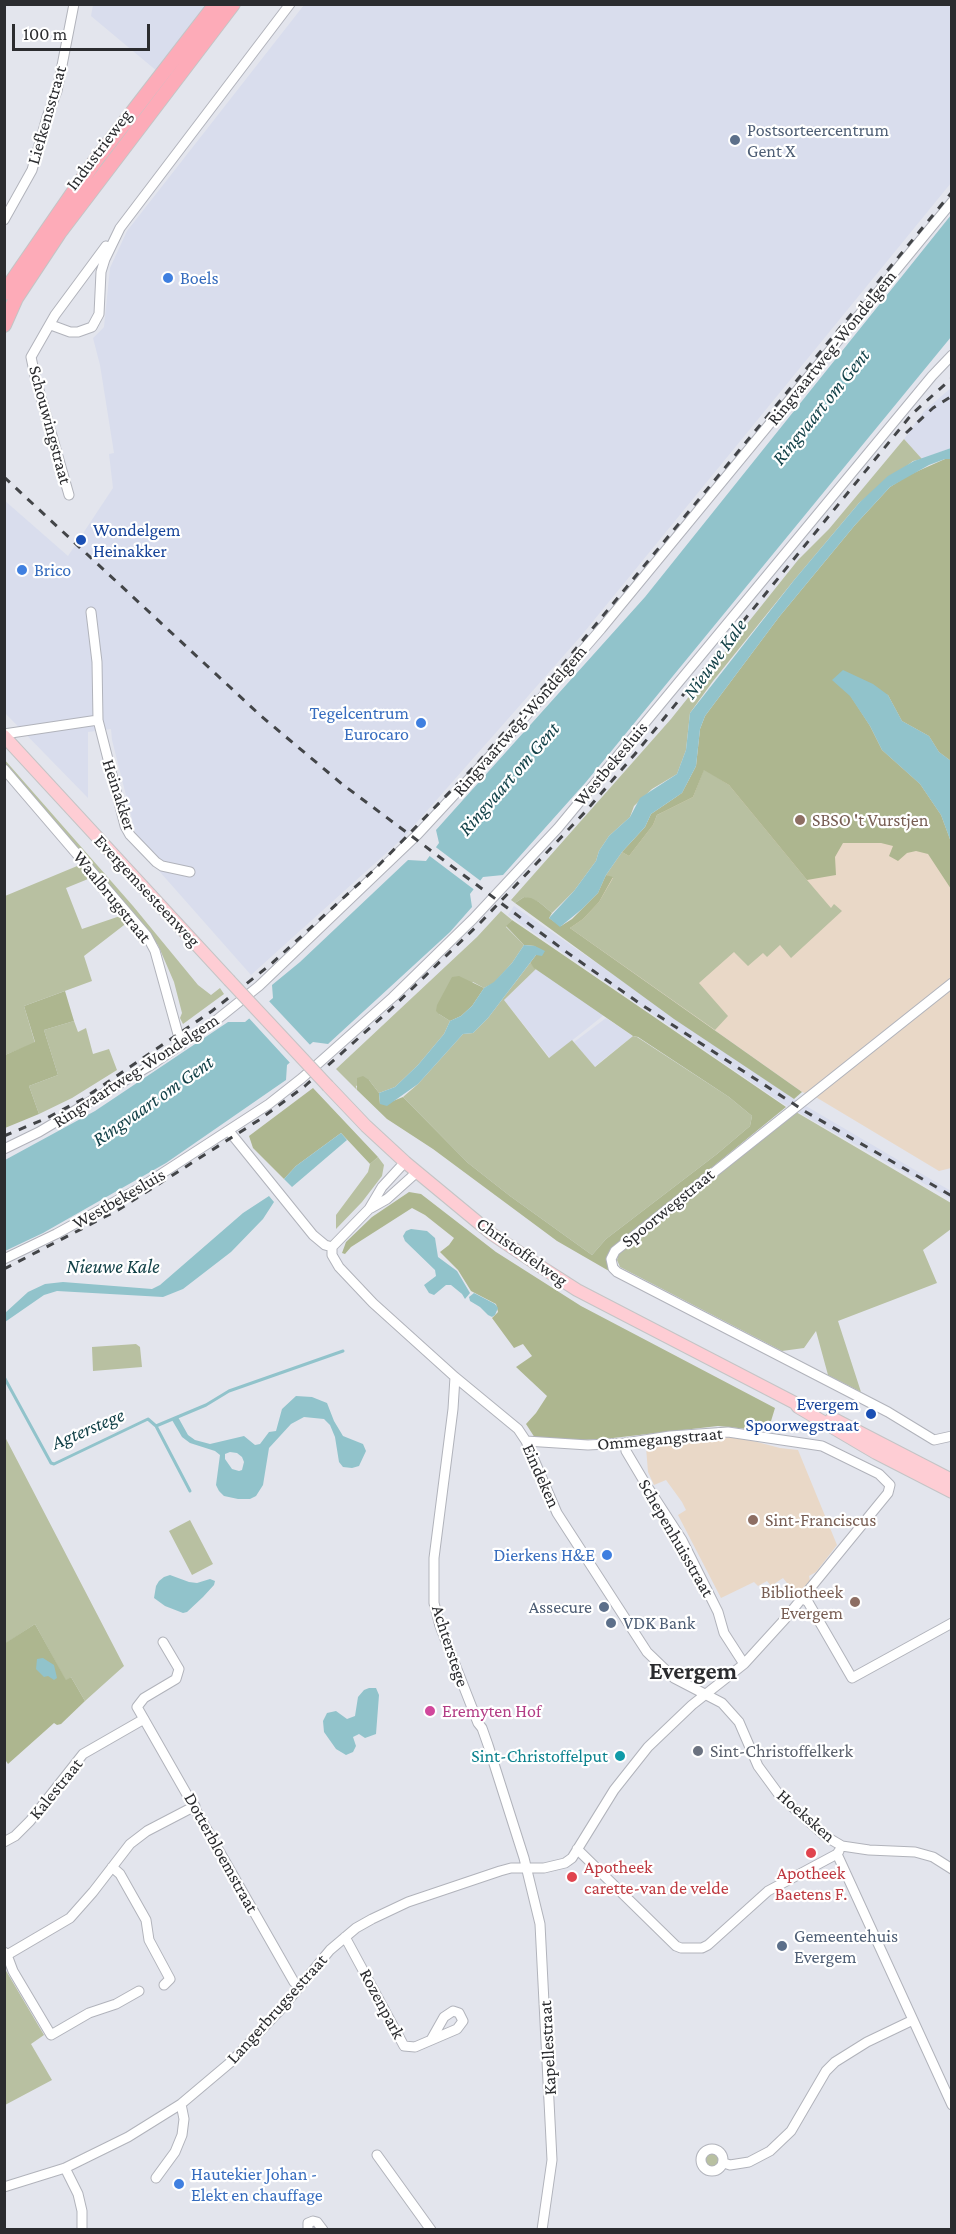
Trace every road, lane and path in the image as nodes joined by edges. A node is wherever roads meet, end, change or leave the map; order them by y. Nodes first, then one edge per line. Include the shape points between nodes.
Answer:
1 (75, 4) edge
2 (216, 4) edge
3 (234, 4) edge
4 (290, 4) edge
5 (951, 202) edge
6 (4, 220) edge
7 (120, 228) junction
8 (4, 293) edge
9 (4, 325) edge
10 (51, 326) junction
11 (951, 355) edge
12 (69, 495) dead end
13 (91, 612) dead end
14 (98, 720) junction
15 (4, 735) edge
16 (4, 769) edge
17 (190, 872) dead end
18 (951, 983) edge
19 (181, 1045) junction
20 (290, 1046) joint
21 (228, 1131) junction
22 (4, 1149) edge
23 (405, 1162) junction
24 (417, 1172) junction
25 (369, 1209) junction
26 (332, 1248) junction
27 (4, 1259) edge
28 (455, 1377) junction
29 (795, 1403) junction
30 (951, 1437) edge
31 (526, 1441) junction
32 (625, 1443) junction
33 (951, 1480) edge
34 (951, 1492) edge
35 (802, 1598) junction
36 (951, 1623) edge
37 (163, 1642) dead end
38 (744, 1664) junction
39 (705, 1695) junction
40 (144, 1719) junction
41 (195, 1806) junction
42 (4, 1842) edge
43 (577, 1849) junction
44 (839, 1850) junction
45 (949, 1863) edge
46 (112, 1867) junction
47 (527, 1868) junction
48 (345, 1936) junction
49 (6, 1953) edge
50 (164, 1985) dead end
51 (299, 1986) junction
52 (139, 1991) dead end
53 (913, 2020) junction
54 (431, 2040) dead end
55 (180, 2104) junction
56 (951, 2105) edge
57 (377, 2155) dead end
58 (724, 2163) dead end
59 (65, 2168) junction
60 (156, 2178) dead end
61 (4, 2187) edge
62 (82, 2229) edge
63 (308, 2229) edge
64 (322, 2229) edge
65 (431, 2229) edge
66 (542, 2229) edge

1 - 6 street, Liefkensstraat via 57,91 32,170
2 - 8 highway, Industrieweg via 95,161
3 - 9 highway, Industrieweg via 59,233 25,283
4 - 7 street
5 - 19 street, Ringvaartweg-Wondelgem via 506,740 357,895 259,986
7 - 10 street
7 - 10 street via 105,259 99,314 92,327 70,332
10 - 12 street, Schouwingstraat via 31,357
11 - 21 street, Westbekesluis via 535,853 393,997 287,1090
13 - 14 street, Heinakker
14 - 15 street
14 - 17 street, Heinakker via 129,835 162,866
15 - 20 main road, Evergemsesteenweg, bridge
16 - 19 street, Waalbrugstraat via 147,936 155,951
18 - 30 street, Spoorwegstraat via 615,1251 611,1259 617,1272 888,1412 934,1440
19 - 22 street, Ringvaartweg-Wondelgem via 39,1132
20 - 23 main road, Christoffelweg, bridge
21 - 26 street via 313,1235
21 - 27 street, Westbekesluis via 138,1190
23 - 24 main road, Christoffelweg
23 - 25 street via 382,1187
24 - 25 street via 387,1199
24 - 29 main road, Christoffelweg via 492,1234 577,1290
25 - 26 street
26 - 28 street, Eindeken via 334,1261 354,1285
28 - 31 street, Eindeken via 518,1429
28 - 47 street, Achterstege via 434,1558 434,1603 489,1746
29 - 33 main road, Christoffelweg
29 - 34 main road, Christoffelweg
31 - 32 street, Ommegangstraat
31 - 39 street, Eindeken via 557,1514 647,1652 674,1678
32 - 35 street, Ommegangstraat via 720,1431 829,1448 879,1474 890,1485 888,1493
32 - 38 street, Schepenhuisstraat via 640,1475 682,1540 724,1633
35 - 36 street via 852,1678
35 - 38 street
37 - 40 street via 179,1669 176,1679 144,1698 137,1707
38 - 39 street
39 - 43 street via 648,1747 614,1790
39 - 44 street, Hoeksken via 722,1703 739,1722 758,1766 780,1796
40 - 41 street, Dotterbloemstraat
40 - 42 street, Kalestraat via 83,1754 30,1821
41 - 46 street via 147,1831 130,1844
41 - 51 street, Dotterbloemstraat
43 - 44 street via 681,1948 708,1945 768,1891
43 - 47 street, Langerbrugsestraat via 565,1863
44 - 45 street, Hoeksken via 915,1852
44 - 53 street
46 - 49 street via 70,1918
46 - 50 street via 146,1920 149,1940 171,1979
47 - 48 street, Langerbrugsestraat via 510,1868 408,1902 372,1918
47 - 66 street, Kapellestraat via 540,1924 551,2116 552,2160
48 - 51 street, Langerbrugsestraat
48 - 54 street, Rozenpark via 404,2046 415,2047
49 - 52 street via 51,2035
51 - 55 street, Langerbrugsestraat via 232,2061
53 - 56 street
53 - 58 street via 835,2062 791,2130 770,2151 749,2162
55 - 59 street, Langerbrugsestraat via 128,2137
55 - 60 street via 184,2119 182,2135
57 - 65 street
59 - 61 street, Langerbrugsestraat
59 - 62 street via 78,2194
63 - 64 street via 308,2223 313,2221

